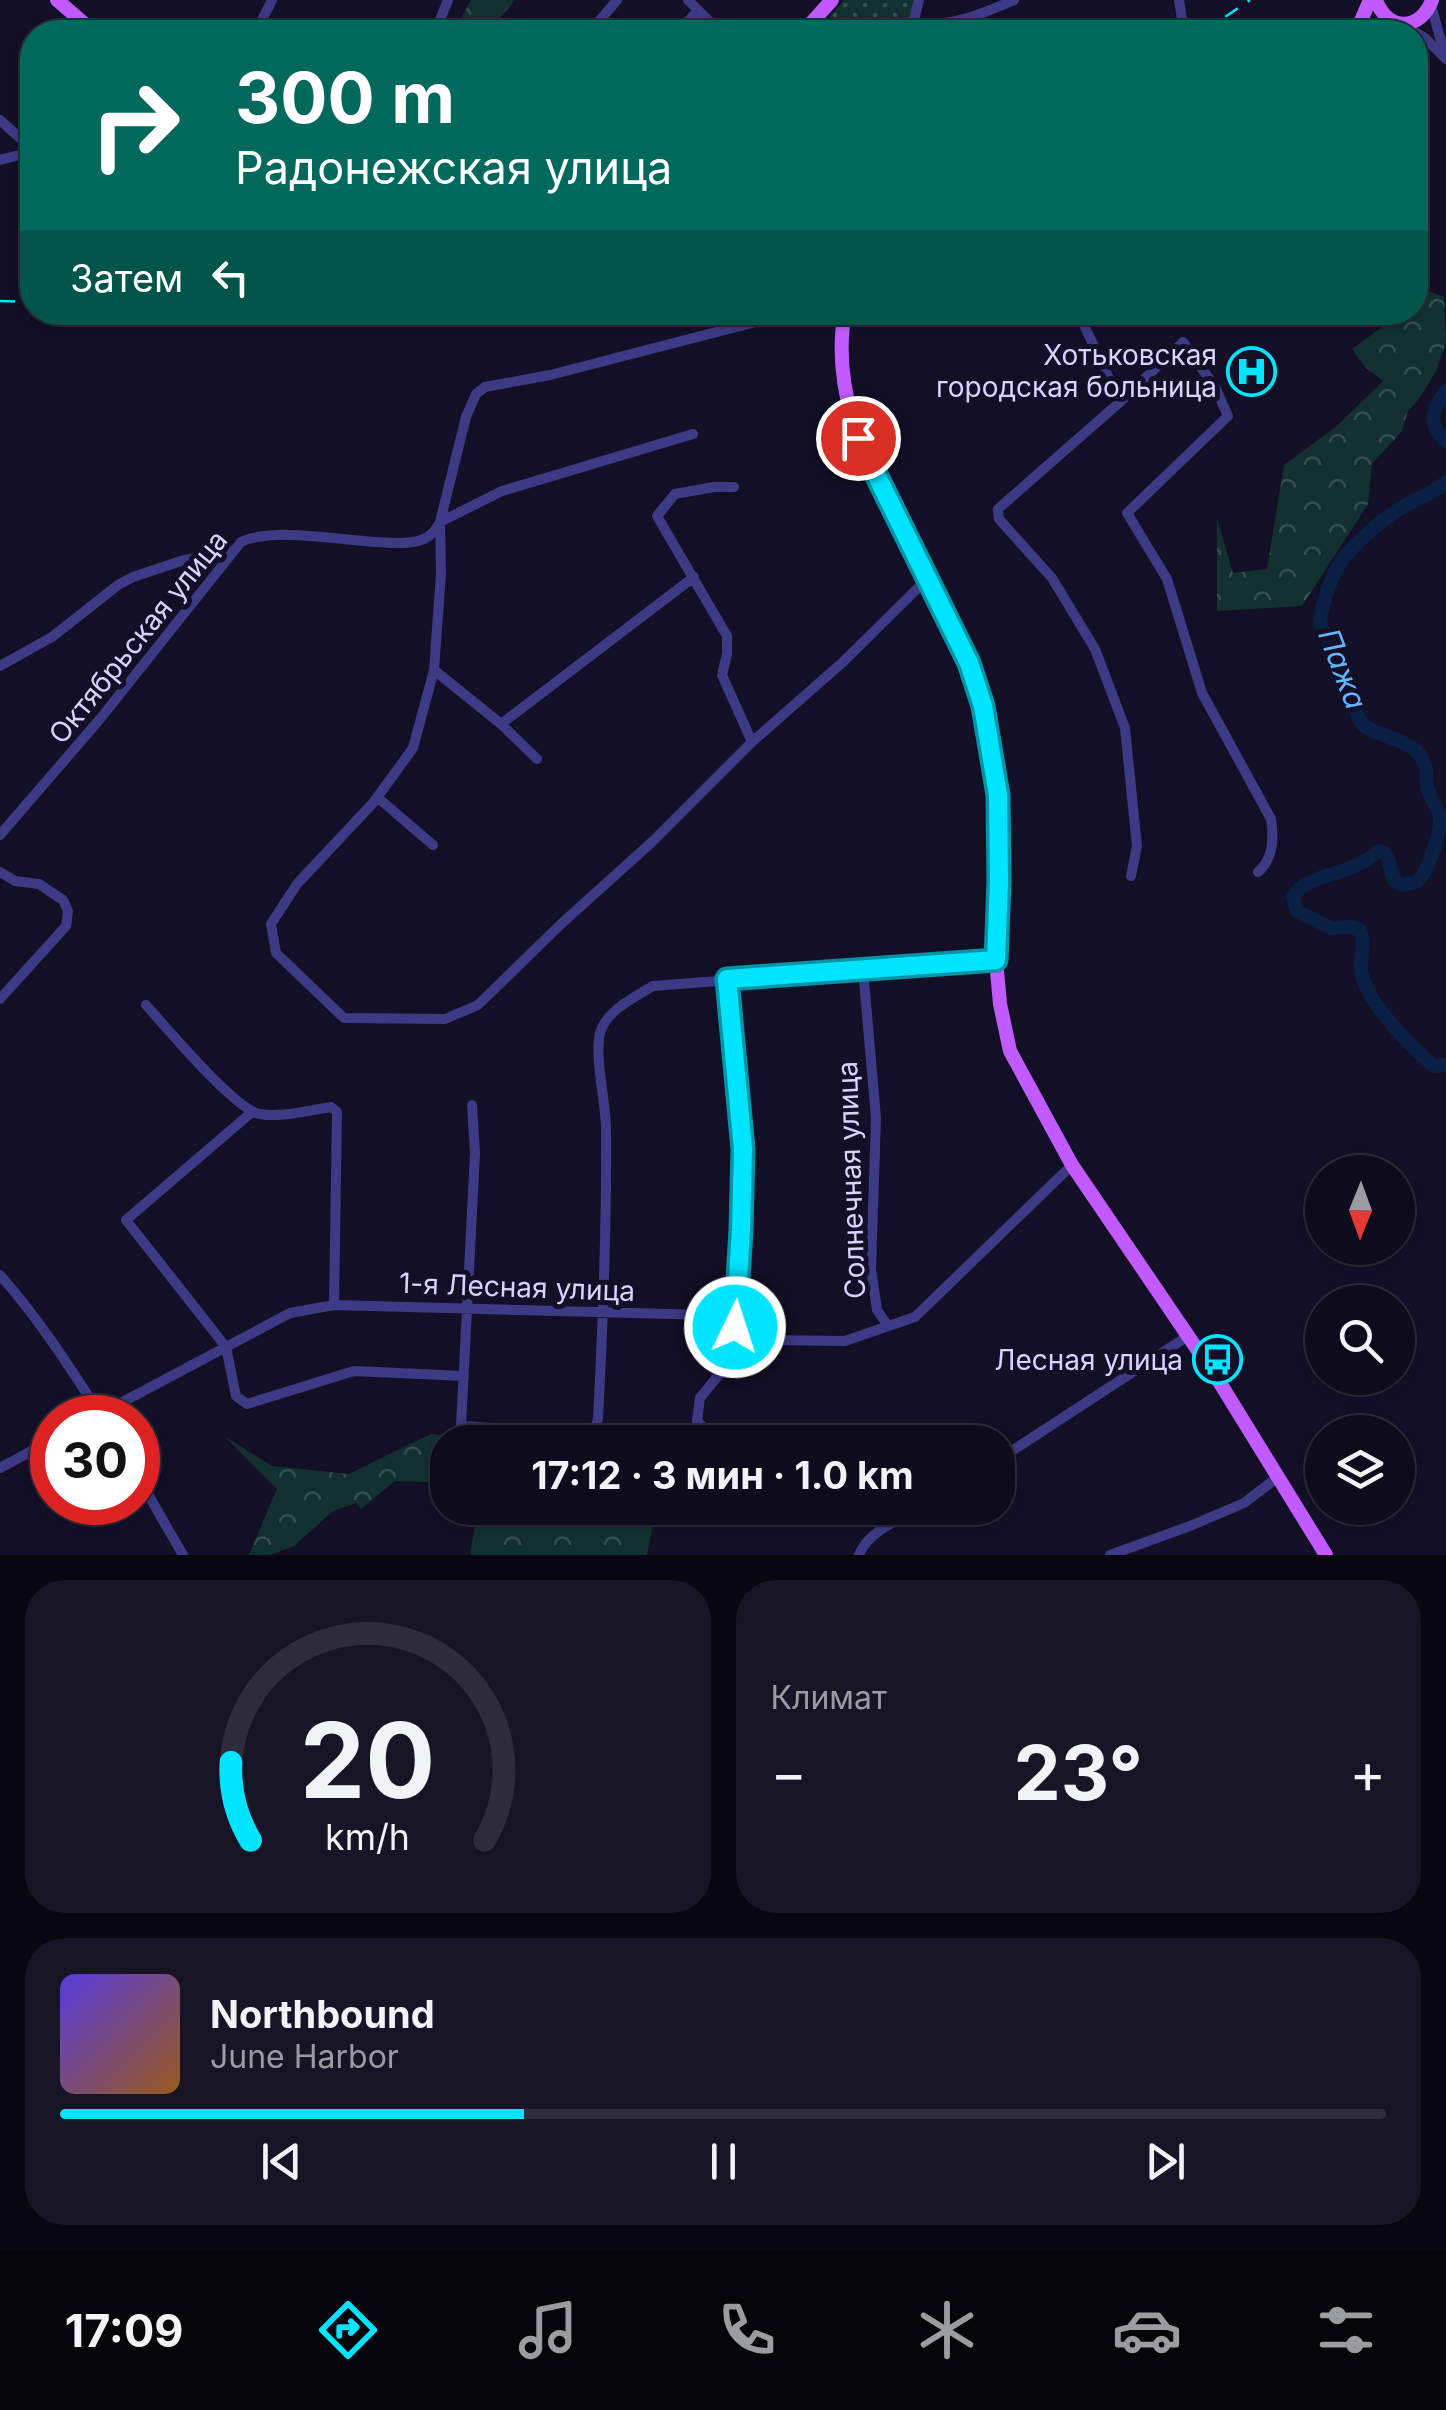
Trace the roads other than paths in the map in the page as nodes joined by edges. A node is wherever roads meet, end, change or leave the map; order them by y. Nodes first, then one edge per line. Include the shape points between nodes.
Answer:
1 (57, 0) edge
2 (617, 0) edge
3 (688, 0) edge
4 (832, 0) edge
5 (1014, 0) edge
6 (1373, 0) edge
7 (1432, 2) edge
8 (698, 10) junction
9 (80, 20) edge
10 (600, 20) edge
11 (689, 20) edge
12 (708, 20) edge
13 (814, 20) edge
14 (954, 20) edge
15 (1392, 20) edge
16 (1446, 51) edge
17 (0, 120) edge
18 (20, 139) edge
19 (744, 325) edge
20 (844, 325) edge
21 (1084, 325) edge
22 (1120, 402) junction
23 (692, 434) dead end
24 (734, 487) dead end
25 (440, 522) junction
26 (234, 550) junction
27 (694, 577) junction
28 (926, 579) junction
29 (0, 666) edge
30 (434, 670) junction
31 (502, 724) junction
32 (752, 742) junction
33 (538, 760) dead end
34 (377, 797) junction
35 (0, 835) edge
36 (433, 845) dead end
37 (0, 872) edge
38 (1258, 872) dead end
39 (1132, 876) dead end
40 (996, 960) junction
41 (863, 969) junction
42 (727, 979) junction
43 (0, 999) edge
44 (146, 1005) dead end
45 (472, 1105) dead end
46 (252, 1112) junction
47 (1072, 1165) junction
48 (0, 1276) edge
49 (334, 1304) junction
50 (468, 1307) junction
51 (603, 1312) junction
52 (888, 1326) junction
53 (735, 1327) junction
54 (751, 1334) junction
55 (1188, 1336) junction
56 (226, 1347) junction
57 (464, 1376) junction
58 (86, 1395) edge
59 (138, 1395) edge
60 (701, 1425) edge
61 (1015, 1449) edge
62 (30, 1452) edge
63 (0, 1468) edge
64 (1278, 1478) junction
65 (160, 1516) edge
66 (890, 1525) edge
67 (183, 1555) edge
68 (859, 1555) edge
69 (1110, 1555) edge
70 (1326, 1555) edge

1 - 9 main road
2 - 10 street
3 - 8 street
4 - 13 main road
5 - 14 street
6 - 15 main road
7 - 16 street
8 - 11 street
8 - 12 street
17 - 18 street
19 - 25 street via 485,386 464,424
20 - 28 main road via 852,421
21 - 22 street
22 - 38 street via 1182,342 1228,416 1126,513 1168,580 1202,693 1271,819 1274,839
22 - 39 street via 998,509 1052,578 1094,649 1125,728 1137,846
23 - 25 street, Октябрьская улица via 502,491
24 - 27 street via 675,494 657,516
25 - 26 street, Октябрьская улица via 417,541 276,534 250,538
25 - 30 street
26 - 29 street via 133,577
26 - 35 street, Октябрьская улица
27 - 31 street
27 - 32 street via 727,636 722,675
28 - 32 street
28 - 40 main road via 983,706 998,795
30 - 31 street
30 - 34 street via 413,748
31 - 33 street
32 - 34 street via 478,1005 445,1019 344,1018 276,953 272,924 280,910
34 - 36 street
37 - 43 street via 39,884 68,911 66,926
40 - 41 street
40 - 47 main road via 1010,1051
41 - 42 street
41 - 52 street, Солнечная улица via 876,1118 871,1268 876,1310
42 - 51 street via 653,986 611,1015 600,1031 606,1123
42 - 53 street via 743,1149
44 - 46 street
45 - 50 street
46 - 49 street via 337,1112
46 - 56 street via 126,1220
47 - 52 street, 1-я Лесная улица via 915,1317
47 - 55 main road
48 - 58 street via 54,1342
49 - 50 street, 1-я Лесная улица
49 - 56 street, 1-я Лесная улица via 290,1313
50 - 51 street, 1-я Лесная улица
50 - 57 street
51 - 53 street, 1-я Лесная улица via 708,1316
51 - 57 street via 592,1435 462,1426
52 - 54 street, 1-я Лесная улица via 845,1341 762,1340
53 - 54 street, 1-я Лесная улица
54 - 60 street via 700,1398
55 - 61 street
55 - 64 main road
56 - 57 street via 236,1396 247,1404 354,1371
56 - 59 street, 1-я Лесная улица
62 - 63 street
64 - 69 street via 1244,1503
64 - 70 main road
65 - 67 street
66 - 68 street

